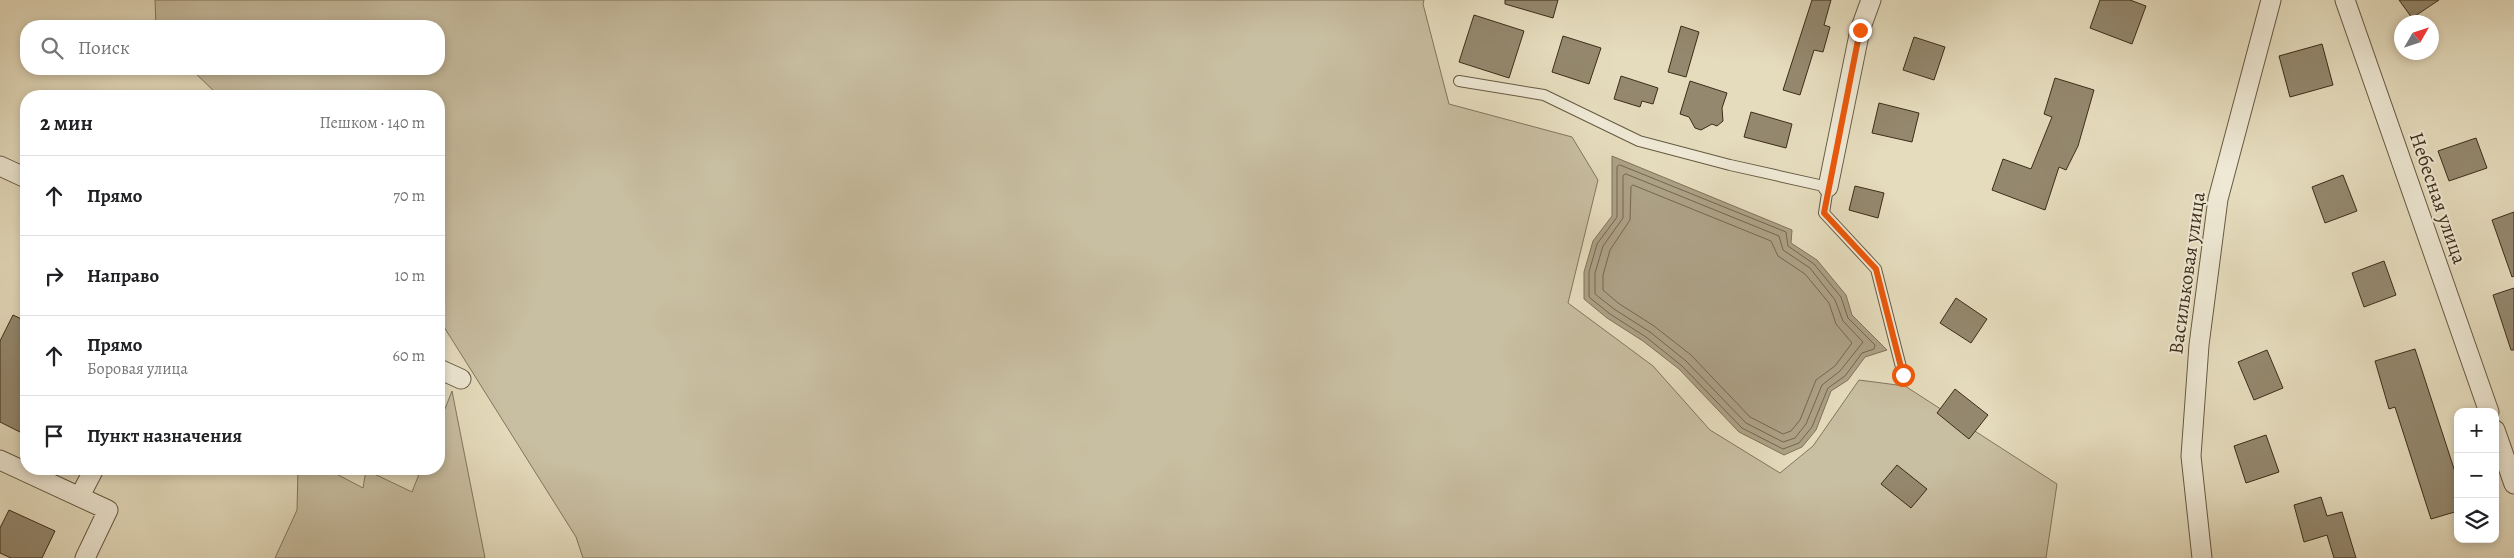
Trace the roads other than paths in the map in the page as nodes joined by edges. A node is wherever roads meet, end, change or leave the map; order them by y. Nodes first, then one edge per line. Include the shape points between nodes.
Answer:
1 (1871, 0) edge
2 (2271, 0) edge
3 (2344, 0) edge
4 (1458, 81) dead end
5 (0, 166) edge
6 (20, 175) edge
7 (1828, 187) junction
8 (445, 372) edge
9 (1903, 375) dead end
10 (461, 379) dead end
11 (2488, 408) edge
12 (2499, 441) edge
13 (0, 460) edge
14 (20, 469) edge
15 (33, 475) edge
16 (91, 475) edge
17 (2514, 484) edge
18 (80, 496) junction
19 (85, 558) edge
20 (2202, 558) edge

1 - 7 street via 1860,30
2 - 20 street, Васильковая улица via 2218,199 2199,345 2191,456
3 - 11 street, Небесная улица
4 - 7 lane via 1544,95 1639,141
5 - 6 street
7 - 9 lane via 1824,213 1876,269
8 - 10 street
12 - 17 street
13 - 14 street
15 - 18 street
16 - 18 street
18 - 19 street via 108,510

